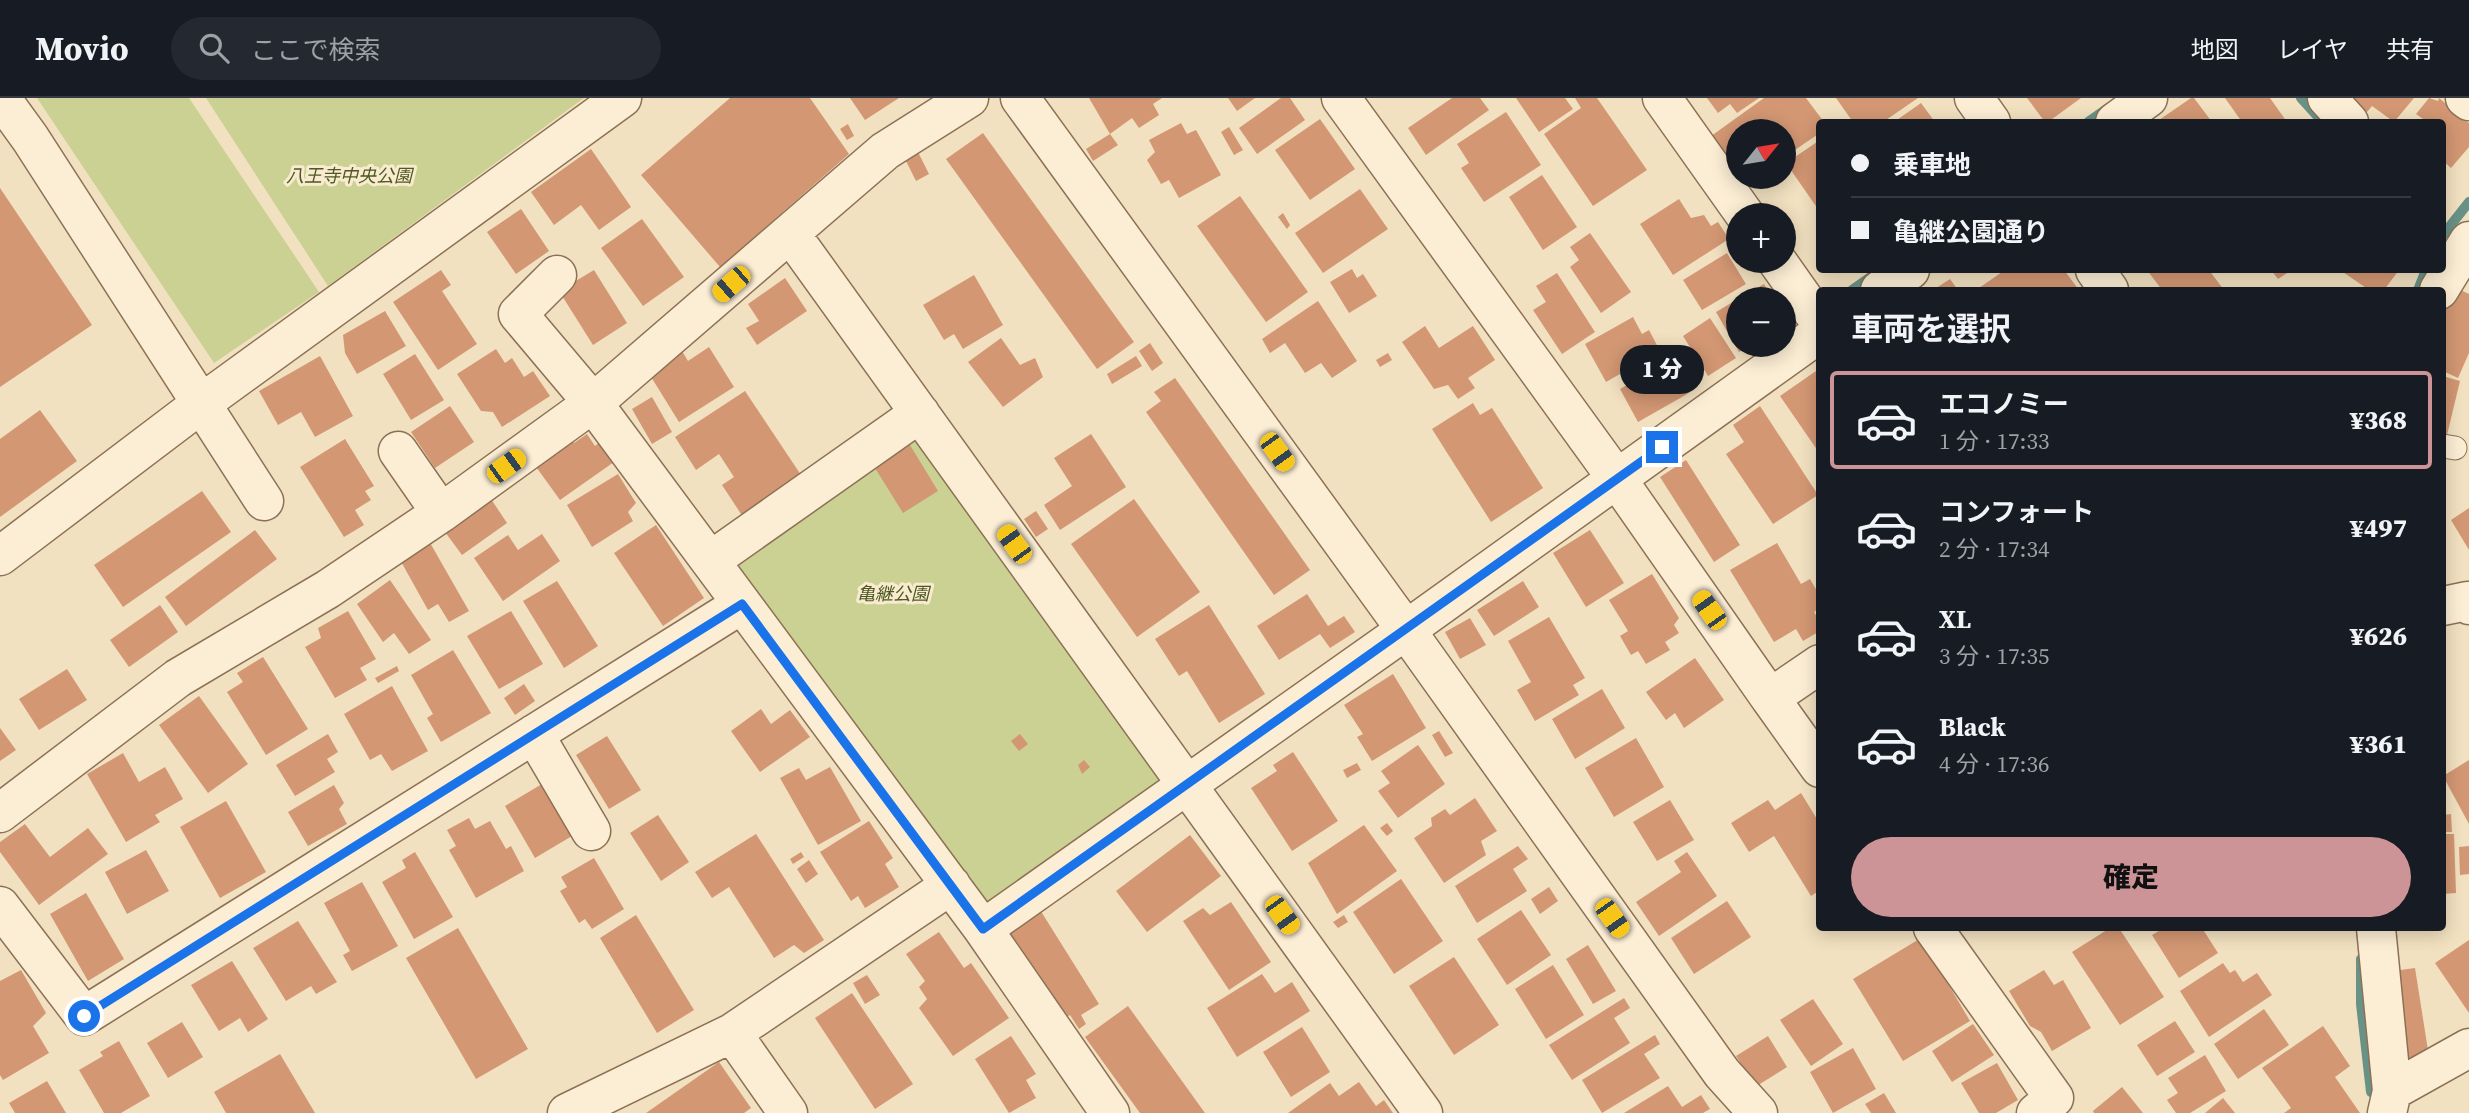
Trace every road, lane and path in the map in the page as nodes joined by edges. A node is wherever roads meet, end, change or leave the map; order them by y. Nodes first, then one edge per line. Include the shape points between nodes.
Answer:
1 (1, 98) edge
2 (622, 98) edge
3 (969, 98) edge
4 (1020, 98) edge
5 (1341, 98) edge
6 (1662, 98) edge
7 (1974, 98) edge
8 (2148, 98) edge
9 (2327, 98) edge
10 (1989, 119) edge
11 (2119, 119) edge
12 (2345, 119) edge
13 (1736, 203) edge
14 (790, 233) junction
15 (2461, 245) edge
16 (1785, 273) edge
17 (1906, 273) edge
18 (557, 275) dead end
19 (1884, 287) edge
20 (2440, 287) edge
21 (1816, 316) edge
22 (1816, 335) edge
23 (202, 403) junction
24 (593, 403) junction
25 (919, 413) junction
26 (398, 451) dead end
27 (1617, 479) junction
28 (264, 501) dead end
29 (441, 513) junction
30 (0, 556) edge
31 (710, 561) junction
32 (742, 604) junction
33 (2446, 605) edge
34 (2469, 605) edge
35 (1406, 630) junction
36 (1816, 667) edge
37 (1770, 698) junction
38 (534, 734) junction
39 (1816, 762) edge
40 (1188, 784) junction
41 (0, 813) edge
42 (591, 831) dead end
43 (950, 885) junction
44 (0, 906) edge
45 (983, 929) junction
46 (1935, 931) edge
47 (2376, 931) edge
48 (732, 1034) junction
49 (2469, 1048) edge
50 (2395, 1106) edge
51 (567, 1113) edge
52 (788, 1113) edge
53 (1110, 1113) edge
54 (1423, 1113) edge
55 (1758, 1113) edge
56 (2036, 1113) edge

1 - 23 street
2 - 23 street
3 - 14 street via 886,151
4 - 35 street
5 - 27 street
6 - 13 street
7 - 10 street
8 - 11 street
9 - 12 street
14 - 24 street
14 - 25 street
15 - 20 street
16 - 21 street
17 - 19 street
18 - 24 street via 518,314
22 - 27 street
23 - 28 street
23 - 30 street
24 - 29 street
24 - 31 street
25 - 31 street
25 - 40 street
26 - 29 street
27 - 35 street
27 - 37 street
29 - 41 street via 328,589 178,678
31 - 32 street
32 - 38 street
32 - 43 street
33 - 34 street via 2467,601
35 - 40 street
35 - 55 street via 1722,1073
36 - 37 street
37 - 39 street
38 - 42 street
38 - 44 street via 84,1016
40 - 45 street
40 - 54 street
43 - 45 street
43 - 48 street
45 - 53 street
46 - 56 street via 2054,1098
47 - 50 street
48 - 51 street
48 - 52 street
49 - 50 street

